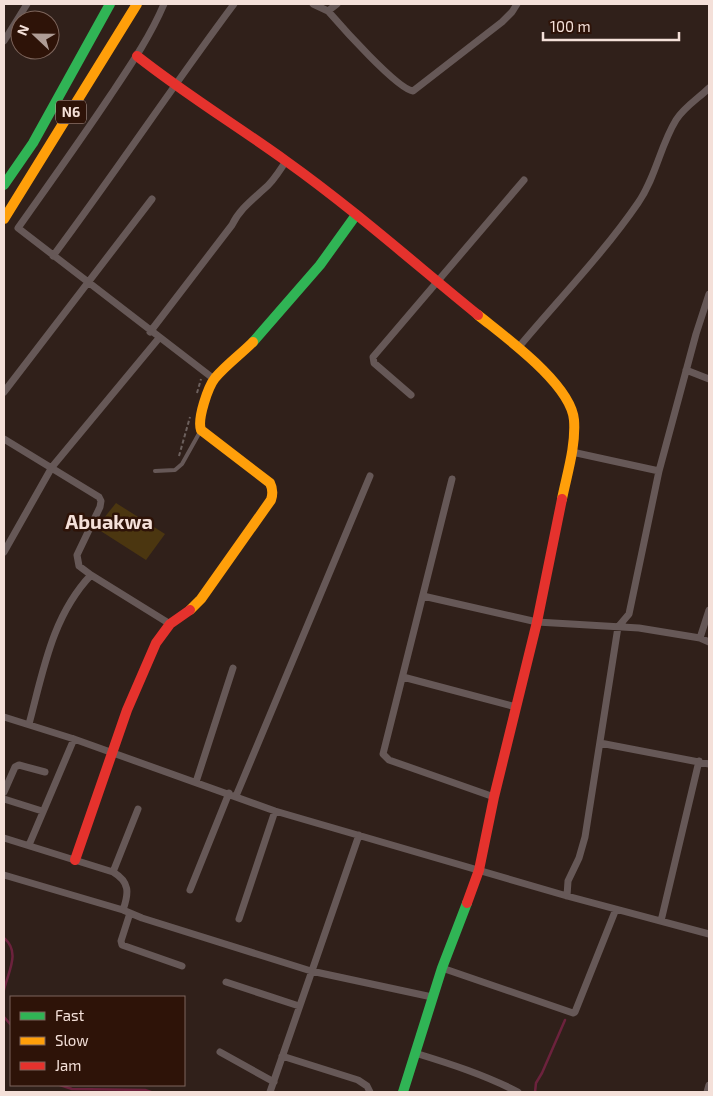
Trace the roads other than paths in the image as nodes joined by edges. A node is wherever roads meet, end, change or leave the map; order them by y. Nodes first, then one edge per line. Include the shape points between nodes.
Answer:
1 (27, 4) edge
2 (110, 4) edge
3 (137, 4) edge
4 (164, 4) edge
5 (234, 4) edge
6 (313, 4) edge
7 (337, 4) edge
8 (517, 4) edge
9 (328, 11) junction
10 (4, 40) edge
11 (136, 56) junction
12 (174, 85) junction
13 (709, 88) edge
14 (286, 161) junction
15 (524, 180) dead end
16 (4, 185) edge
17 (152, 199) dead end
18 (356, 214) junction
19 (4, 219) edge
20 (53, 256) junction
21 (88, 282) junction
22 (437, 282) junction
23 (709, 294) edge
24 (150, 332) junction
25 (159, 338) junction
26 (518, 348) junction
27 (686, 370) junction
28 (709, 379) edge
29 (214, 380) junction
30 (4, 392) edge
31 (411, 395) dead end
32 (201, 430) junction
33 (4, 439) edge
34 (572, 452) junction
35 (52, 468) junction
36 (155, 471) dead end
37 (659, 471) junction
38 (370, 476) dead end
39 (452, 479) dead end
40 (4, 552) edge
41 (91, 576) junction
42 (423, 596) junction
43 (709, 610) edge
44 (537, 622) junction
45 (170, 624) junction
46 (618, 627) junction
47 (700, 638) junction
48 (709, 642) edge
49 (233, 668) dead end
50 (403, 677) junction
51 (516, 707) junction
52 (4, 717) edge
53 (29, 724) junction
54 (74, 739) junction
55 (600, 743) junction
56 (112, 753) junction
57 (699, 761) junction
58 (709, 764) edge
59 (45, 772) dead end
60 (196, 782) junction
61 (4, 792) edge
62 (233, 795) junction
63 (494, 797) junction
64 (4, 799) edge
65 (138, 810) dead end
66 (42, 811) junction
67 (275, 811) junction
68 (359, 835) junction
69 (4, 838) edge
70 (29, 845) junction
71 (75, 860) junction
72 (479, 870) junction
73 (113, 872) junction
74 (4, 875) edge
75 (190, 890) dead end
76 (567, 896) junction
77 (616, 909) junction
78 (127, 911) junction
79 (239, 919) dead end
80 (661, 921) junction
81 (709, 934) edge
82 (182, 966) dead end
83 (442, 968) junction
84 (311, 972) junction
85 (226, 982) dead end
86 (432, 997) junction
87 (300, 1006) junction
88 (220, 1052) dead end
89 (415, 1053) junction
90 (282, 1056) junction
91 (274, 1082) junction
92 (709, 1085) edge
93 (270, 1092) edge
94 (370, 1092) edge
95 (403, 1092) edge
96 (518, 1092) edge
97 (707, 1092) edge

1 - 10 street
2 - 16 street, N6 via 33,143
3 - 19 street, N6
4 - 11 street
5 - 12 street
6 - 9 street
7 - 9 street
8 - 9 street via 502,22 413,91 376,62
11 - 12 street
11 - 20 street via 18,228
12 - 14 street
12 - 20 street
13 - 26 street via 676,119 654,175 620,228
14 - 18 street
14 - 24 street via 238,214
15 - 22 street
17 - 21 street
18 - 22 street
18 - 29 street via 320,265 285,306
20 - 21 street
21 - 24 street
21 - 30 street
22 - 26 street
22 - 31 street via 373,357 374,363
23 - 27 street
24 - 25 street
25 - 29 street
25 - 35 street
26 - 34 street via 566,396 574,420
27 - 28 street
27 - 37 street
29 - 32 street via 203,406
32 - 36 lane via 182,464 175,470
32 - 45 street via 274,488 271,500 201,599
33 - 35 street
34 - 37 street
34 - 44 street
35 - 40 street
35 - 41 street via 101,501 77,555 79,566
37 - 46 street via 629,614
38 - 62 street
39 - 42 street
41 - 45 street
41 - 53 street via 63,614 50,646
42 - 44 street
42 - 50 street
43 - 47 street
44 - 46 street
44 - 51 street
45 - 56 street via 156,643
46 - 47 street
46 - 55 street
47 - 48 street
49 - 60 street
50 - 51 street
50 - 63 street via 384,749 385,757
51 - 63 street
52 - 53 street
53 - 54 street
54 - 56 street
54 - 66 street
55 - 57 street
55 - 76 street via 585,837 568,881
56 - 60 street
56 - 71 street
57 - 58 street
57 - 80 street
59 - 61 street via 19,765 15,767
60 - 62 street
62 - 67 street
62 - 75 street
63 - 72 street
64 - 66 street
65 - 73 street
66 - 70 street
67 - 68 street
67 - 79 street
68 - 72 street
68 - 84 street
69 - 70 street
70 - 71 street
71 - 73 street
72 - 76 street
72 - 83 street
73 - 78 street via 125,880
74 - 78 street
76 - 77 street
77 - 80 street
77 - 83 street via 573,1014
78 - 82 street via 122,945
78 - 84 street
80 - 81 street
83 - 86 street
84 - 86 street
84 - 87 street
85 - 87 street
86 - 89 street
87 - 90 street
88 - 91 street
89 - 95 street
89 - 96 street
90 - 91 street
90 - 94 street via 358,1080 368,1086
91 - 93 street
92 - 97 street

